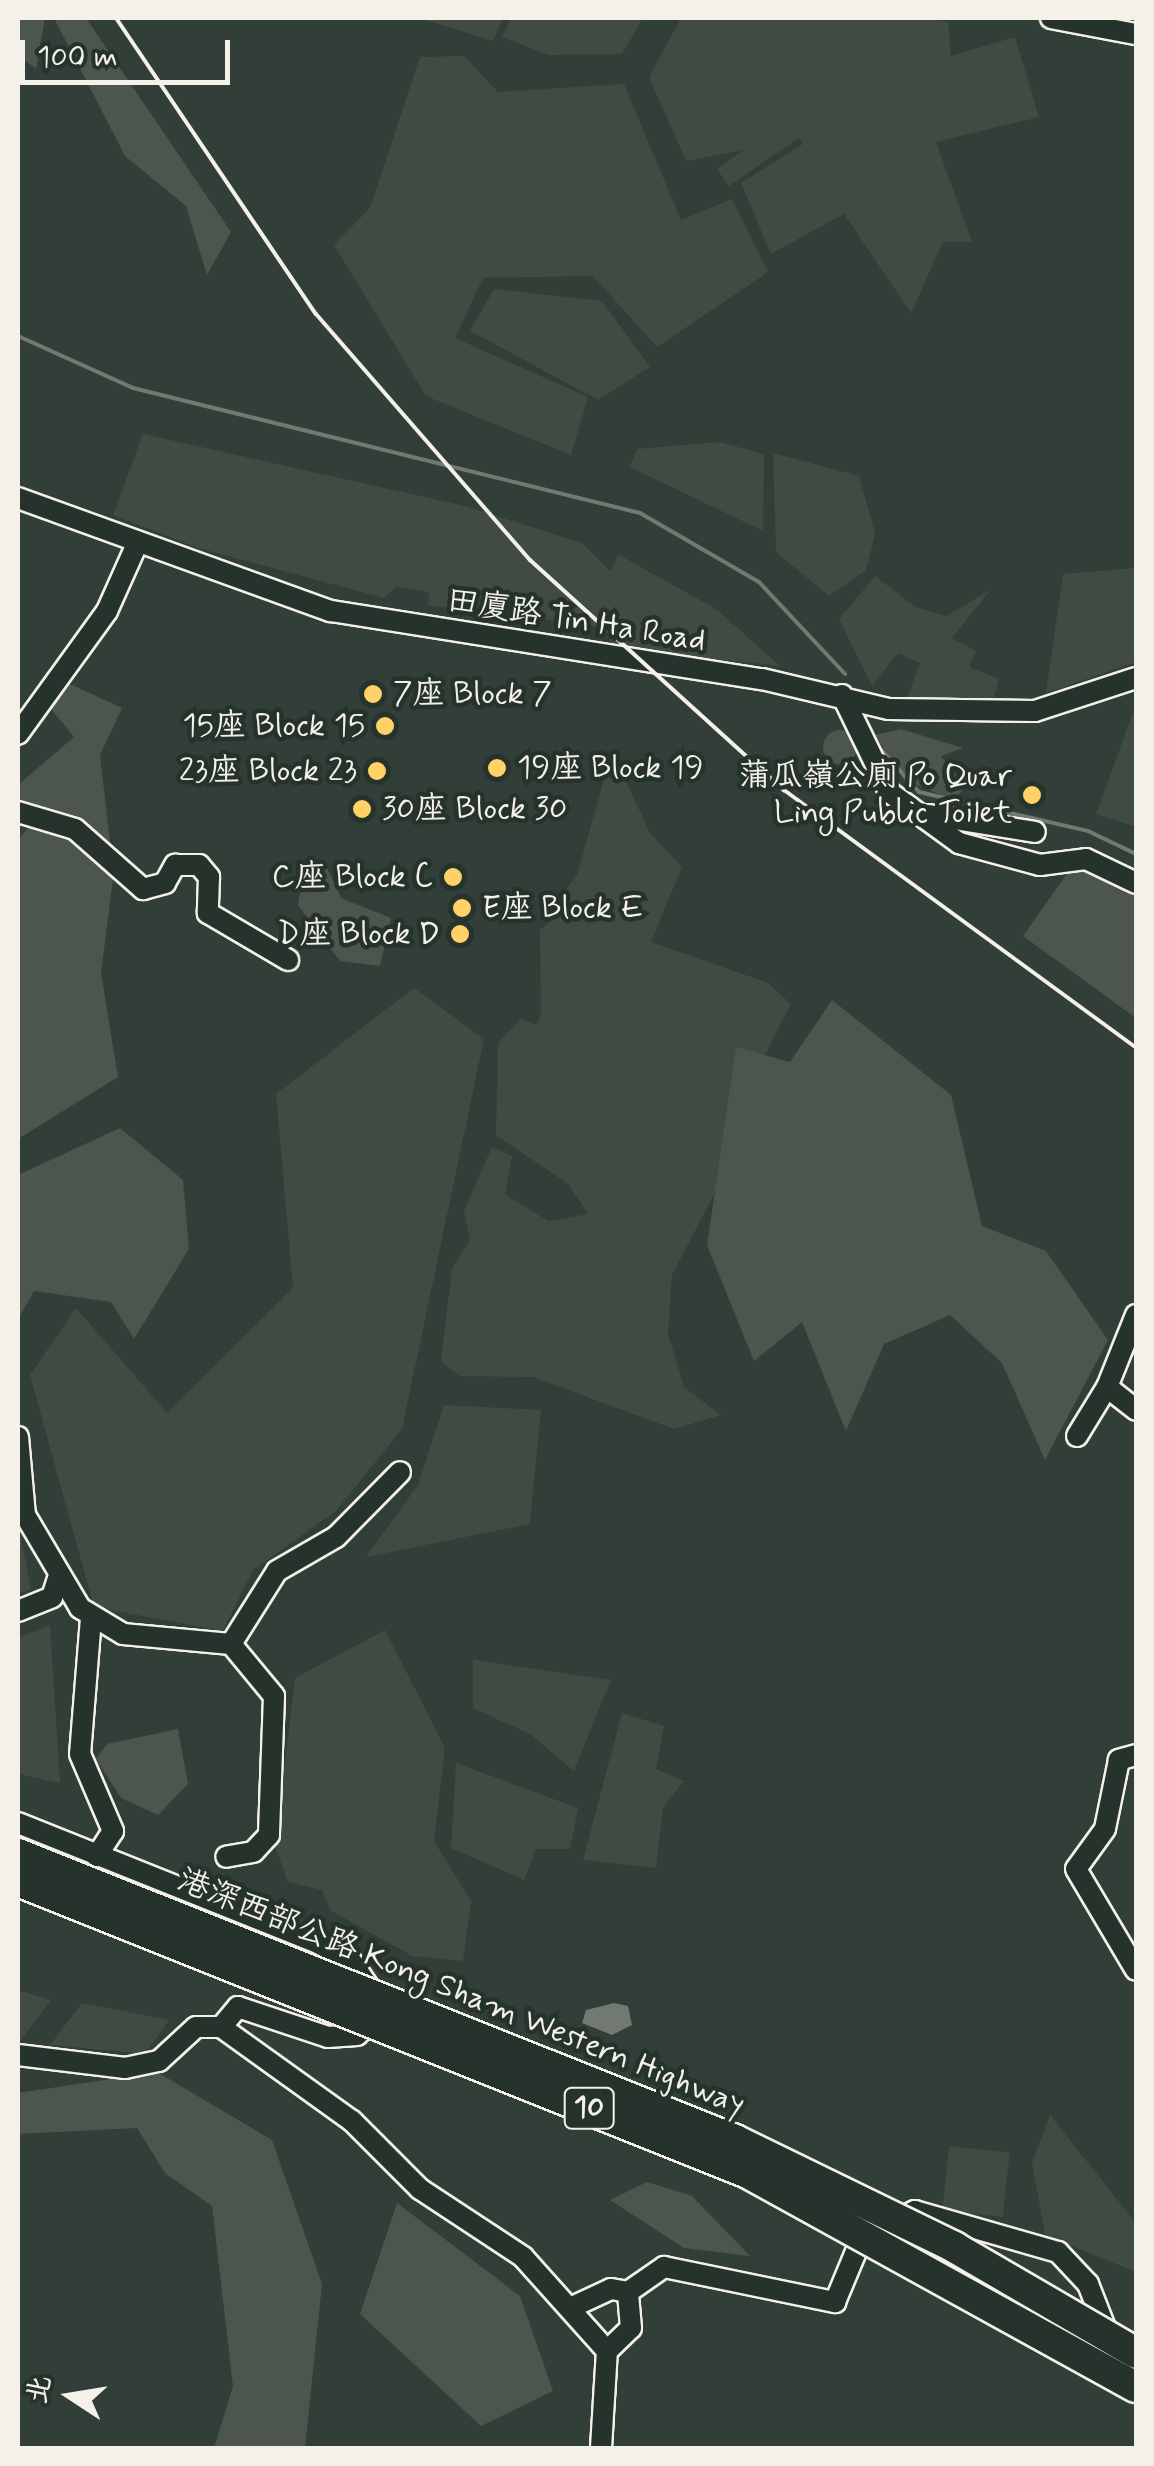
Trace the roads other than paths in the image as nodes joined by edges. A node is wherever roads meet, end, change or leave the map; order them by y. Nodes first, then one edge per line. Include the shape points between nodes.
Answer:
1 (1051, 18) edge
2 (1136, 35) edge
3 (18, 498) edge
4 (137, 544) junction
5 (1136, 678) edge
6 (849, 697) junction
7 (18, 734) edge
8 (18, 812) edge
9 (929, 816) junction
10 (1035, 832) dead end
11 (1136, 883) edge
12 (288, 960) dead end
13 (1136, 1314) edge
14 (1106, 1387) junction
15 (1136, 1410) edge
16 (1077, 1436) dead end
17 (18, 1437) edge
18 (400, 1472) dead end
19 (59, 1575) junction
20 (18, 1611) edge
21 (91, 1618) junction
22 (232, 1644) junction
23 (1136, 1755) edge
24 (18, 1823) edge
25 (18, 1854) edge
26 (97, 1856) junction
27 (226, 1857) dead end
28 (18, 1880) edge
29 (1136, 1970) edge
30 (220, 2027) junction
31 (18, 2055) edge
32 (628, 2292) junction
33 (570, 2308) junction
34 (607, 2352) junction
35 (1136, 2355) edge
36 (1136, 2387) edge
37 (601, 2448) edge

1 - 2 street
3 - 4 street, 田廈路 Tin Ha Road
4 - 6 street, 田廈路 Tin Ha Road via 331,611
4 - 7 street via 107,611
5 - 6 street, 田廈路 Tin Ha Road via 1036,712 889,708
6 - 9 street via 876,775
8 - 12 street via 75,829 142,889 164,883 174,865 199,865 209,877 208,913
9 - 10 street
9 - 11 street via 970,848 1040,865 1086,859
13 - 14 street
14 - 15 street
14 - 16 street
17 - 19 street via 24,1514
18 - 22 street via 336,1537 277,1571
19 - 20 street via 52,1597
19 - 21 street
21 - 22 street via 123,1634
21 - 26 street via 80,1754 112,1831
22 - 27 street via 274,1696 277,1717 269,1835 253,1852
23 - 29 street via 1120,1760 1105,1829 1076,1869 1080,1889
24 - 26 street
25 - 35 highway, 港深西部公路 Kong Sham Western Highway / 10, bridge via 735,2140 954,2246
26 - 30 street via 318,1943 352,1962 373,1994 370,2022 357,2035 328,2037 238,2007
28 - 36 highway, 港深西部公路 Kong Sham Western Highway / 10, bridge via 748,2173
30 - 31 street via 196,2027 158,2061 125,2068
30 - 33 street via 352,2121 420,2189 522,2257
32 - 33 street via 611,2289
32 - 34 street via 631,2328
32 - 35 street via 664,2267 835,2302 862,2237 916,2212 1058,2252 1088,2284 1120,2354
33 - 34 street
34 - 37 street

